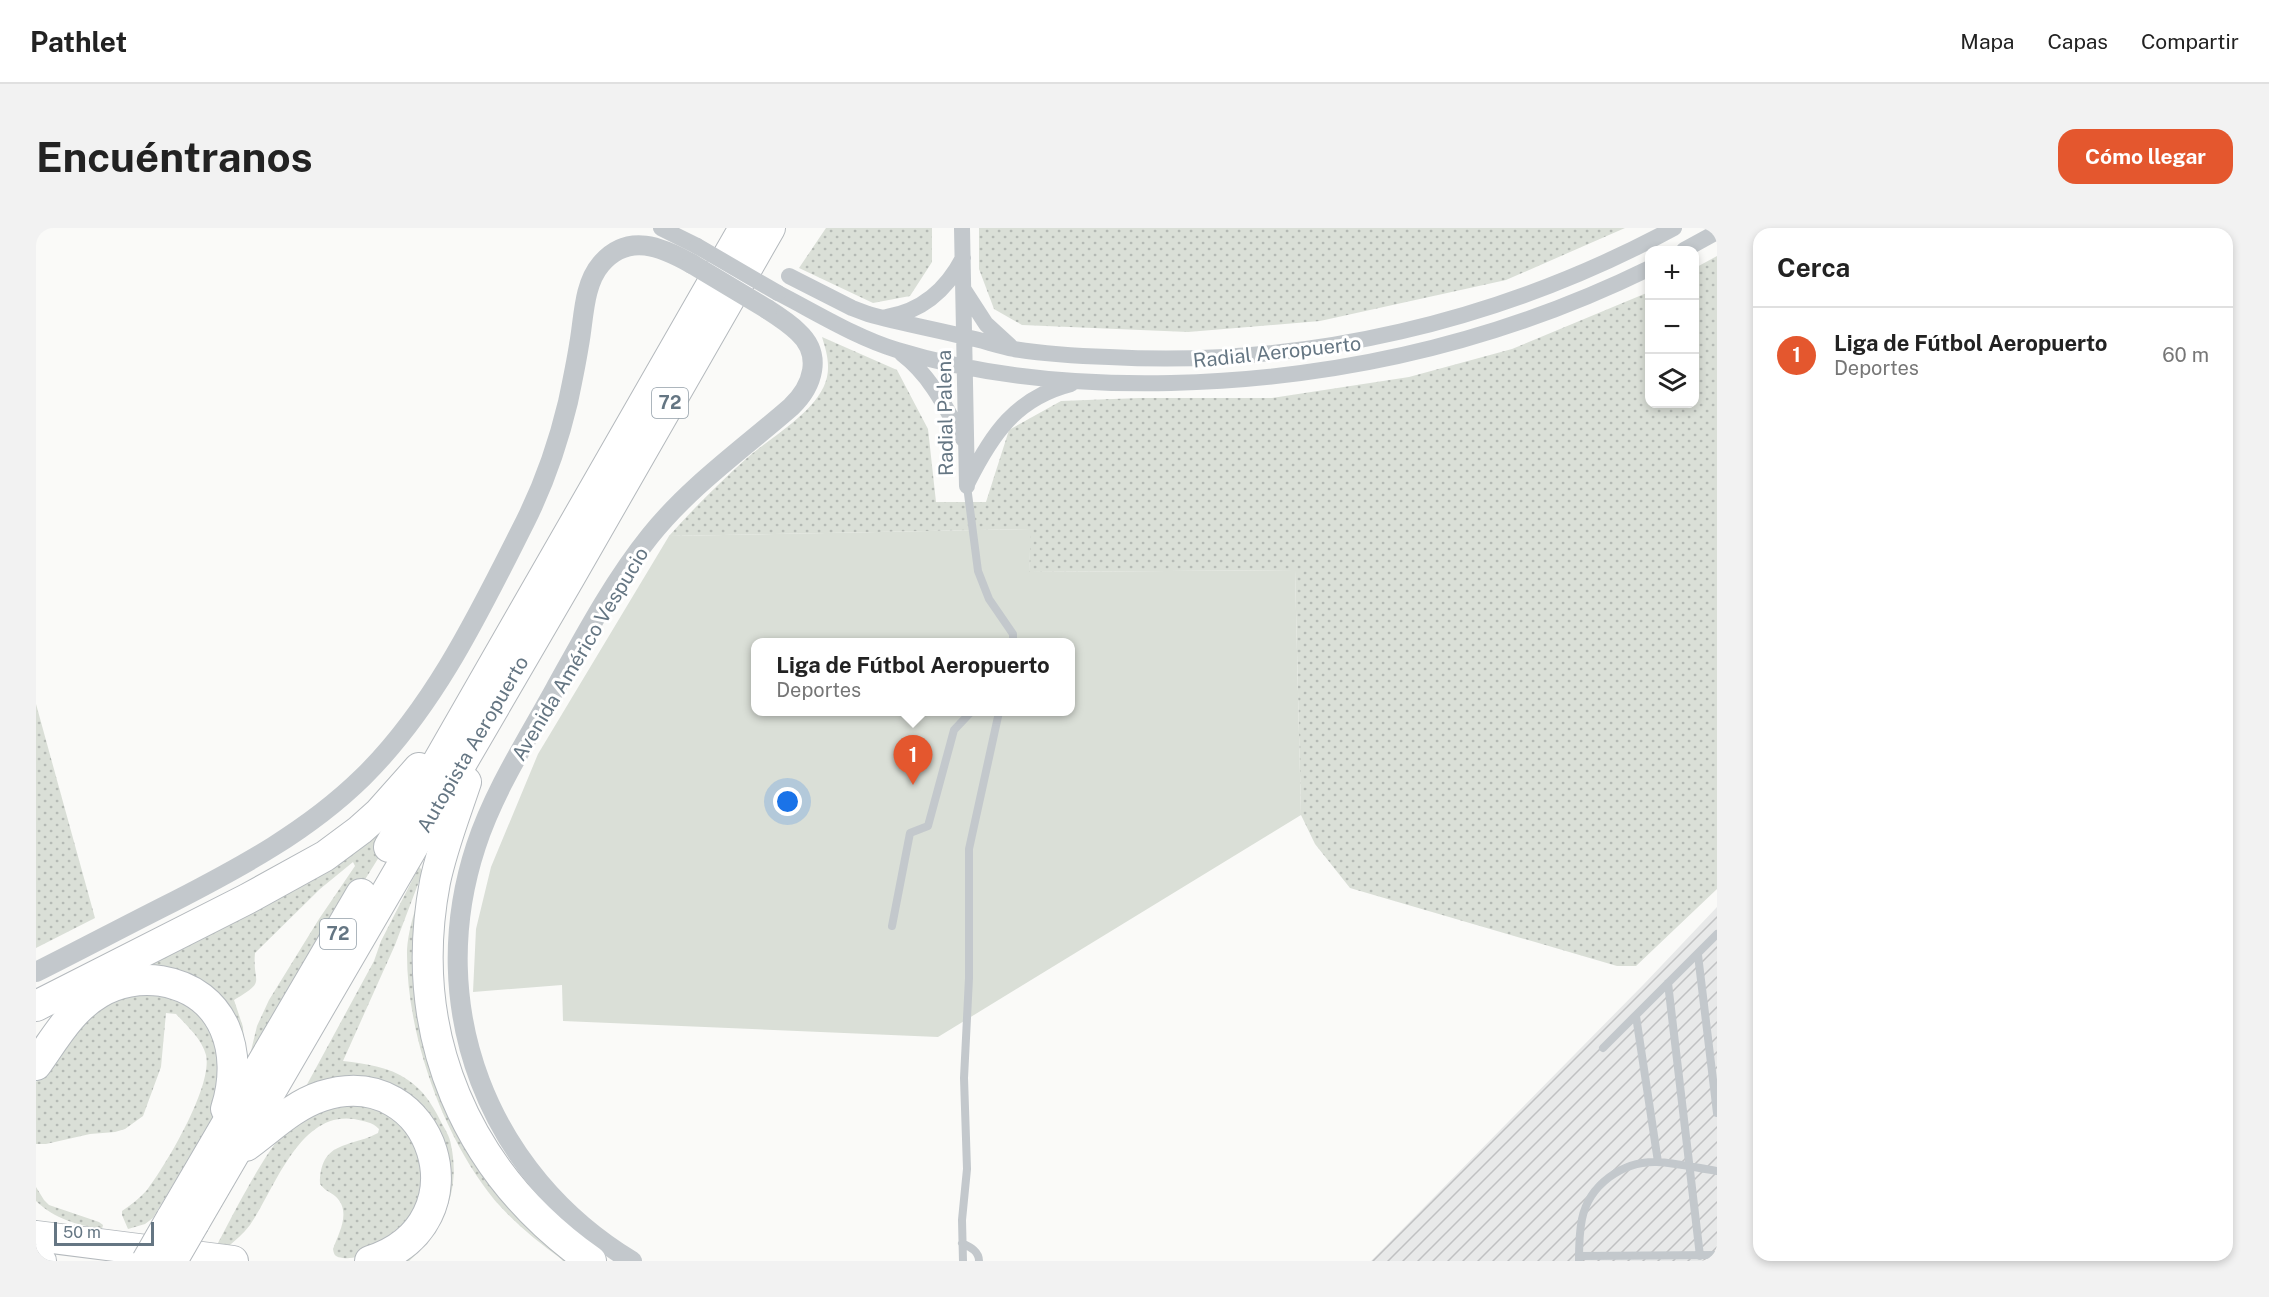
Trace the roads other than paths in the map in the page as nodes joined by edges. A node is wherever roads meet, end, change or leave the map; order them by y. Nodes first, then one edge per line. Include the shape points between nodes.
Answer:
1 (744, 228) edge
2 (770, 228) edge
3 (962, 228) edge
4 (1674, 228) edge
5 (667, 230) edge
6 (1717, 232) edge
7 (1691, 246) edge
8 (694, 255) junction
9 (963, 258) junction
10 (1645, 270) edge
11 (789, 276) dead end
12 (963, 290) junction
13 (773, 301) junction
14 (884, 318) junction
15 (964, 336) junction
16 (1013, 349) junction
17 (896, 350) junction
18 (964, 368) junction
19 (1078, 382) junction
20 (965, 443) junction
21 (967, 486) junction
22 (1012, 638) edge
23 (967, 716) edge
24 (998, 716) edge
25 (475, 719) junction
26 (892, 926) dead end
27 (1717, 934) edge
28 (1698, 955) junction
29 (36, 972) edge
30 (1668, 983) junction
31 (36, 1006) edge
32 (1636, 1016) junction
33 (1604, 1048) dead end
34 (36, 1065) edge
35 (1717, 1113) edge
36 (220, 1156) junction
37 (1658, 1162) junction
38 (1691, 1167) junction
39 (1717, 1171) edge
40 (36, 1215) edge
41 (182, 1221) junction
42 (36, 1236) edge
43 (962, 1243) junction
44 (107, 1245) junction
45 (1700, 1256) junction
46 (1717, 1256) edge
47 (1579, 1259) edge
48 (36, 1260) edge
49 (41, 1261) edge
50 (147, 1261) edge
51 (172, 1261) edge
52 (233, 1261) edge
53 (370, 1261) edge
54 (591, 1261) edge
55 (632, 1261) edge
56 (963, 1261) edge
57 (979, 1261) edge

1 - 25 highway, Autopista Aeropuerto / 72
2 - 25 highway, Autopista Aeropuerto / 72
3 - 9 street, Radial Palena
4 - 16 street, Radial Aeropuerto via 1532,292 1452,318 1366,339 1276,352 1188,358 1100,357
5 - 8 street
6 - 7 street
8 - 13 street, Avenida Américo Vespucio, bridge
8 - 29 street, Avenida Américo Vespucio via 640,245 616,251 597,269 588,293 567,405 534,504 431,693 402,734 365,775 319,816 270,849
9 - 12 street, Radial Palena
9 - 14 street via 932,298
10 - 19 street, Radial Aeropuerto via 1521,323 1392,359 1239,380
11 - 14 street, Radial Aeropuerto via 852,308
12 - 15 street, Radial Palena
12 - 16 street via 986,324
13 - 17 street, Radial Aeropuerto
13 - 55 street, Avenida Américo Vespucio via 808,344 813,372 806,390 677,506 624,573 494,800 472,857 460,917 457,957 461,1010 471,1056 493,1112 520,1158 553,1199 592,1234
14 - 15 street, Radial Aeropuerto
15 - 16 street, Radial Aeropuerto
15 - 18 street, Radial Palena
17 - 18 street, Radial Aeropuerto
17 - 20 street, Radial Aeropuerto via 926,376
18 - 19 street, Radial Aeropuerto
18 - 20 street, Radial Palena
19 - 21 street, Radial Palena via 1045,393 1008,420 988,444
20 - 21 street, Radial Palena
21 - 22 lane via 978,571 989,599 1007,623
23 - 26 lane via 954,730 928,826 910,833
24 - 43 lane via 969,849 964,1078 967,1168
25 - 31 highway via 379,813 325,856
25 - 36 highway, Autopista Aeropuerto / 72
25 - 54 highway via 435,882 428,983 438,1048 453,1092 486,1155 533,1213
27 - 28 lane
28 - 30 lane
28 - 35 lane
30 - 32 lane
30 - 38 lane
32 - 33 lane
32 - 37 lane
34 - 36 highway via 77,1009 110,987 132,981 156,981 191,992 209,1005 221,1021 233,1060
36 - 41 highway, Autopista Aeropuerto / 72
36 - 53 highway via 309,1101 330,1094 372,1094 407,1112 423,1130 433,1152 433,1198 426,1219 414,1236 398,1249
37 - 38 lane
37 - 47 lane via 1625,1168 1599,1187 1582,1216
38 - 39 lane
38 - 45 lane
40 - 44 highway via 54,1226
41 - 50 highway, Autopista Aeropuerto / 72, bridge
41 - 51 highway, Autopista Aeropuerto / 72, bridge
42 - 44 highway
43 - 56 lane
43 - 57 lane via 974,1249
44 - 52 highway
45 - 46 lane
45 - 47 lane
48 - 49 highway

